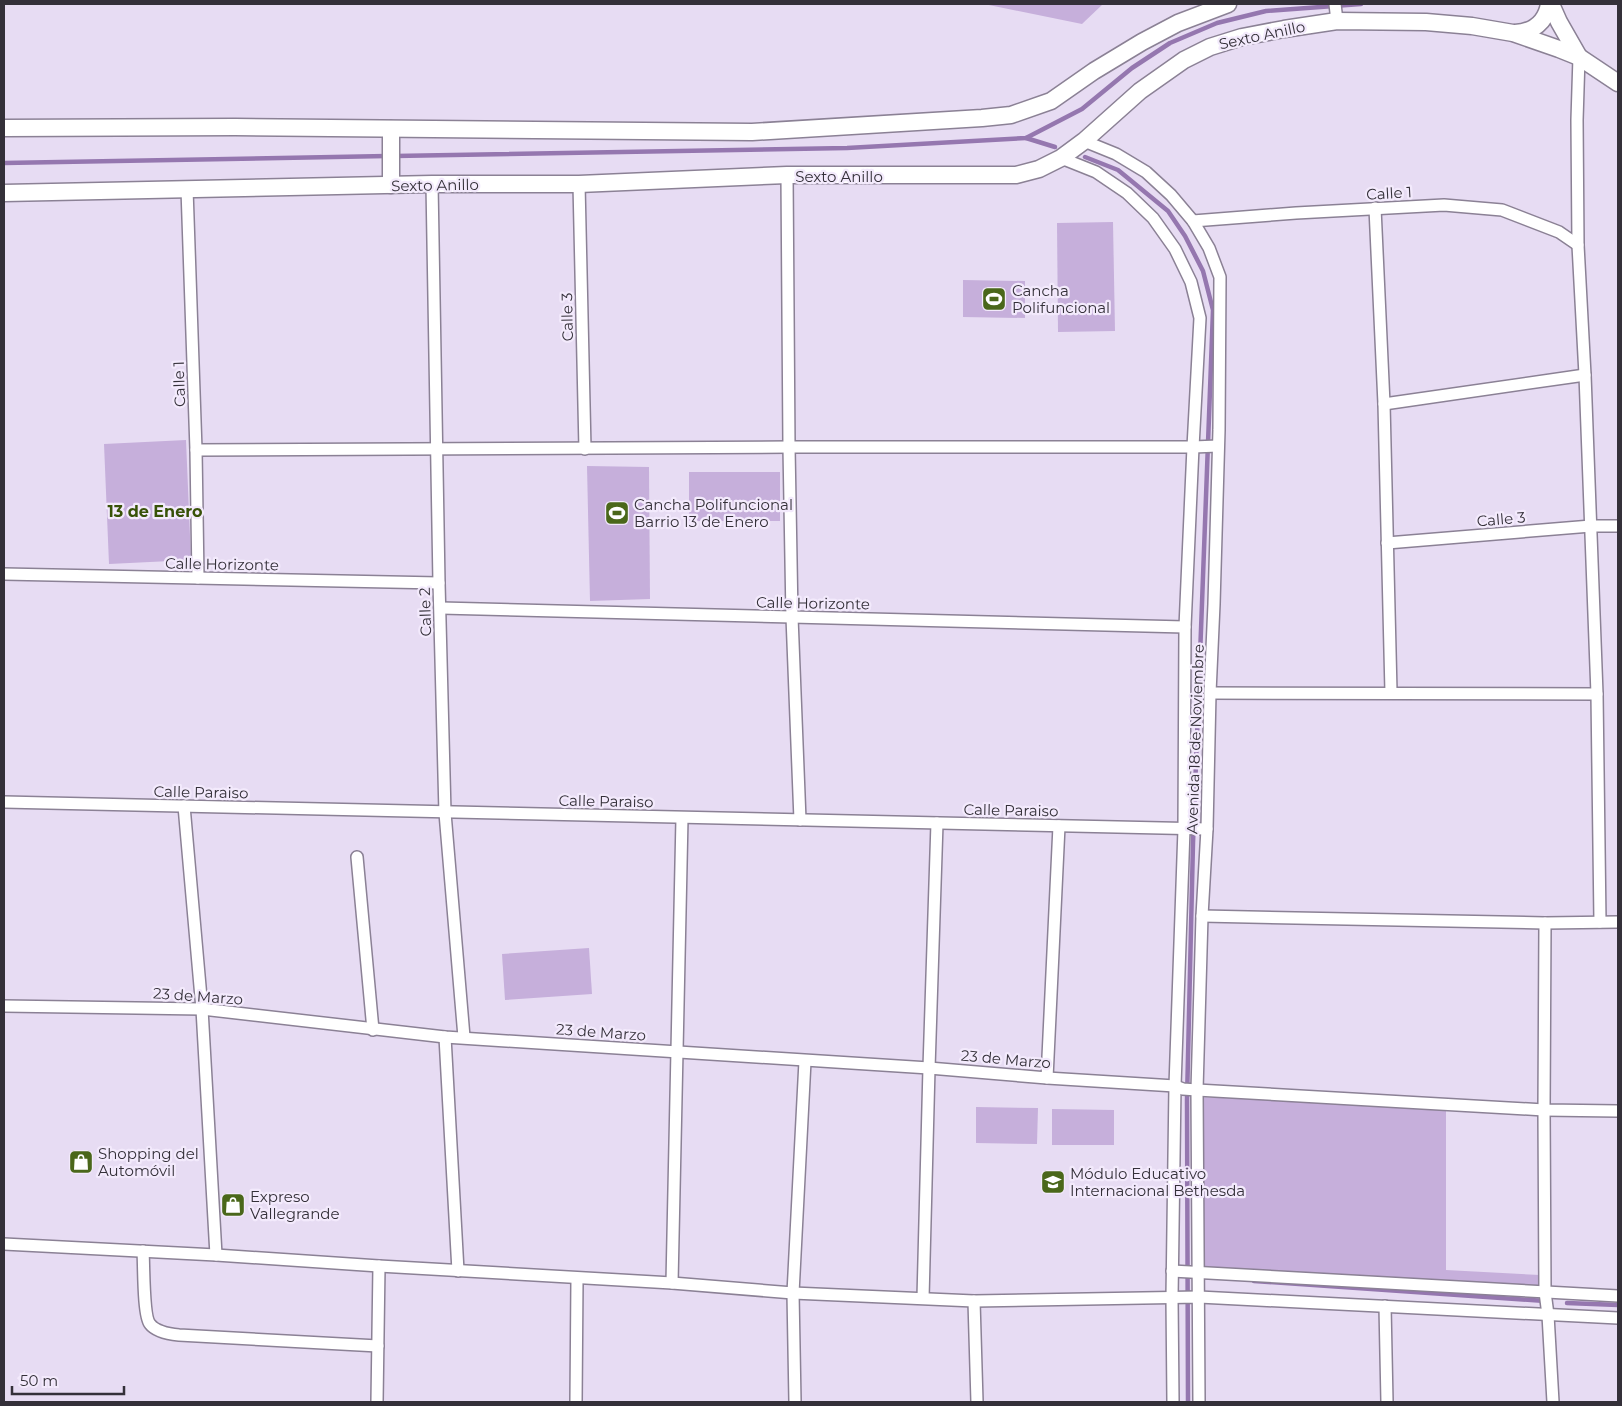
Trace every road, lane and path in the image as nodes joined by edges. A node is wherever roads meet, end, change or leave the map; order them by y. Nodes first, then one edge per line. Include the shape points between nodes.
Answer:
1 (1228, 4) edge
2 (1550, 4) edge
3 (1336, 13) edge
4 (1513, 33) junction
5 (1580, 57) junction
6 (1618, 83) edge
7 (4, 128) edge
8 (391, 136) junction
9 (1084, 141) junction
10 (1062, 158) junction
11 (787, 175) junction
12 (432, 184) junction
13 (579, 184) junction
14 (391, 185) junction
15 (187, 188) junction
16 (4, 193) edge
17 (1376, 208) junction
18 (1193, 221) junction
19 (1578, 245) junction
20 (1585, 375) junction
21 (1384, 404) junction
22 (789, 447) junction
23 (1205, 447) junction
24 (437, 449) junction
25 (585, 449) junction
26 (196, 450) junction
27 (1591, 526) junction
28 (1618, 526) edge
29 (1387, 543) junction
30 (4, 574) edge
31 (198, 578) junction
32 (439, 584) junction
33 (441, 608) junction
34 (792, 617) junction
35 (1185, 627) junction
36 (1391, 692) junction
37 (1210, 693) junction
38 (1597, 694) junction
39 (4, 802) edge
40 (184, 806) junction
41 (445, 812) junction
42 (682, 818) junction
43 (800, 820) junction
44 (938, 823) junction
45 (1059, 826) junction
46 (1196, 829) junction
47 (357, 857) dead end
48 (1202, 916) junction
49 (1600, 922) junction
50 (1618, 922) edge
51 (1545, 923) junction
52 (4, 1006) edge
53 (202, 1009) junction
54 (373, 1030) junction
55 (446, 1038) junction
56 (464, 1038) junction
57 (678, 1052) junction
58 (805, 1061) junction
59 (929, 1068) junction
60 (1047, 1078) junction
61 (1186, 1089) junction
62 (1544, 1110) junction
63 (1618, 1111) edge
64 (4, 1244) edge
65 (144, 1251) junction
66 (216, 1255) junction
67 (379, 1266) junction
68 (458, 1271) junction
69 (1175, 1271) junction
70 (1196, 1273) junction
71 (577, 1279) junction
72 (672, 1283) junction
73 (1545, 1292) junction
74 (793, 1293) junction
75 (1197, 1296) junction
76 (1618, 1296) edge
77 (923, 1298) junction
78 (1174, 1298) junction
79 (974, 1302) junction
80 (1385, 1306) junction
81 (1548, 1315) junction
82 (1618, 1318) edge
83 (378, 1346) junction
84 (377, 1402) edge
85 (576, 1402) edge
86 (794, 1402) edge
87 (977, 1402) edge
88 (1173, 1402) edge
89 (1198, 1402) edge
90 (1387, 1402) edge
91 (1553, 1402) edge

1 - 8 main road via 1178,23 1134,46 1051,101 1011,115 752,132
2 - 4 main road via 1543,21 1524,33
2 - 5 main road
3 - 4 main road, Sexto Anillo
3 - 9 main road, Sexto Anillo via 1284,29 1242,37 1210,47 1184,60 1162,74
4 - 5 main road, Sexto Anillo
5 - 6 main road, Sexto Anillo
5 - 19 street
7 - 8 main road via 235,127
8 - 14 main road
9 - 10 main road, Sexto Anillo
9 - 18 street, Avenida 18 de Noviembre via 1116,154 1146,172 1172,195
10 - 11 main road, Sexto Anillo via 1016,175
10 - 23 street, Avenida 18 de Noviembre via 1096,172 1127,193 1154,218 1175,249 1191,282 1200,318
11 - 13 main road, Sexto Anillo
11 - 22 street
12 - 13 main road, Sexto Anillo
12 - 14 main road, Sexto Anillo
12 - 24 street, Calle 2
13 - 25 street, Calle 3
14 - 15 main road, Sexto Anillo
15 - 16 main road, Sexto Anillo
15 - 26 street, Calle 1
17 - 18 street, Calle 1
17 - 19 street, Calle 1 via 1444,205 1502,210 1559,232
17 - 21 street
18 - 23 street, Avenida 18 de Noviembre via 1209,248 1220,277
19 - 20 street
20 - 21 street
20 - 27 street
21 - 29 street
22 - 23 street
22 - 25 street
22 - 34 street
23 - 35 street, Avenida 18 de Noviembre
23 - 37 street, Avenida 18 de Noviembre via 1214,604
24 - 25 street
24 - 26 street
24 - 32 street, Calle 2
26 - 31 street, Calle 1
27 - 28 street, Calle 3
27 - 29 street, Calle 3
27 - 38 street
29 - 36 street
30 - 31 street, Calle Horizonte
31 - 32 street, Calle Horizonte
32 - 33 street, Calle 2
33 - 34 street, Calle Horizonte
33 - 41 street, Calle 2
34 - 35 street, Calle Horizonte
34 - 43 street
35 - 46 street, Avenida 18 de Noviembre
36 - 37 street
36 - 38 street
37 - 46 street, Avenida 18 de Noviembre
38 - 49 street
39 - 40 street, Calle Paraiso
40 - 41 street, Calle Paraiso
40 - 53 street
41 - 42 street, Calle Paraiso
41 - 56 street, Calle 2
42 - 43 street, Calle Paraiso
42 - 57 street
43 - 44 street, Calle Paraiso
44 - 45 street, Calle Paraiso
44 - 59 street
45 - 46 street, Calle Paraiso
45 - 60 street
46 - 48 street, Avenida 18 de Noviembre
46 - 61 street, Avenida 18 de Noviembre
47 - 54 street
48 - 51 street
48 - 61 street, Avenida 18 de Noviembre
49 - 50 street
49 - 51 street
51 - 62 street
52 - 53 street, 23 de Marzo
53 - 54 street, 23 de Marzo
53 - 66 street
54 - 55 street, 23 de Marzo
55 - 56 street, 23 de Marzo
55 - 68 street
56 - 57 street, 23 de Marzo
57 - 58 street, 23 de Marzo
57 - 72 street
58 - 59 street, 23 de Marzo
58 - 74 street
59 - 60 street, 23 de Marzo
59 - 77 street
60 - 61 street, 23 de Marzo
61 - 62 street, 23 de Marzo
61 - 69 street, Avenida 18 de Noviembre
61 - 70 street, Avenida 18 de Noviembre
62 - 63 street, 23 de Marzo
62 - 73 street
64 - 65 street
65 - 66 street
65 - 83 street via 146,1314 149,1324 156,1330 178,1335
66 - 67 street
67 - 68 street
67 - 83 street
68 - 71 street
69 - 70 street
69 - 78 street, Avenida 18 de Noviembre
70 - 73 street
70 - 75 street, Avenida 18 de Noviembre
71 - 72 street
71 - 85 street
72 - 74 street
73 - 76 street
73 - 81 street
74 - 77 street
74 - 86 street
75 - 78 street
75 - 80 street
75 - 89 street, Avenida 18 de Noviembre
77 - 79 street
78 - 79 street
78 - 88 street, Avenida 18 de Noviembre
79 - 87 street
80 - 81 street
80 - 90 street
81 - 82 street
81 - 91 street
83 - 84 street

